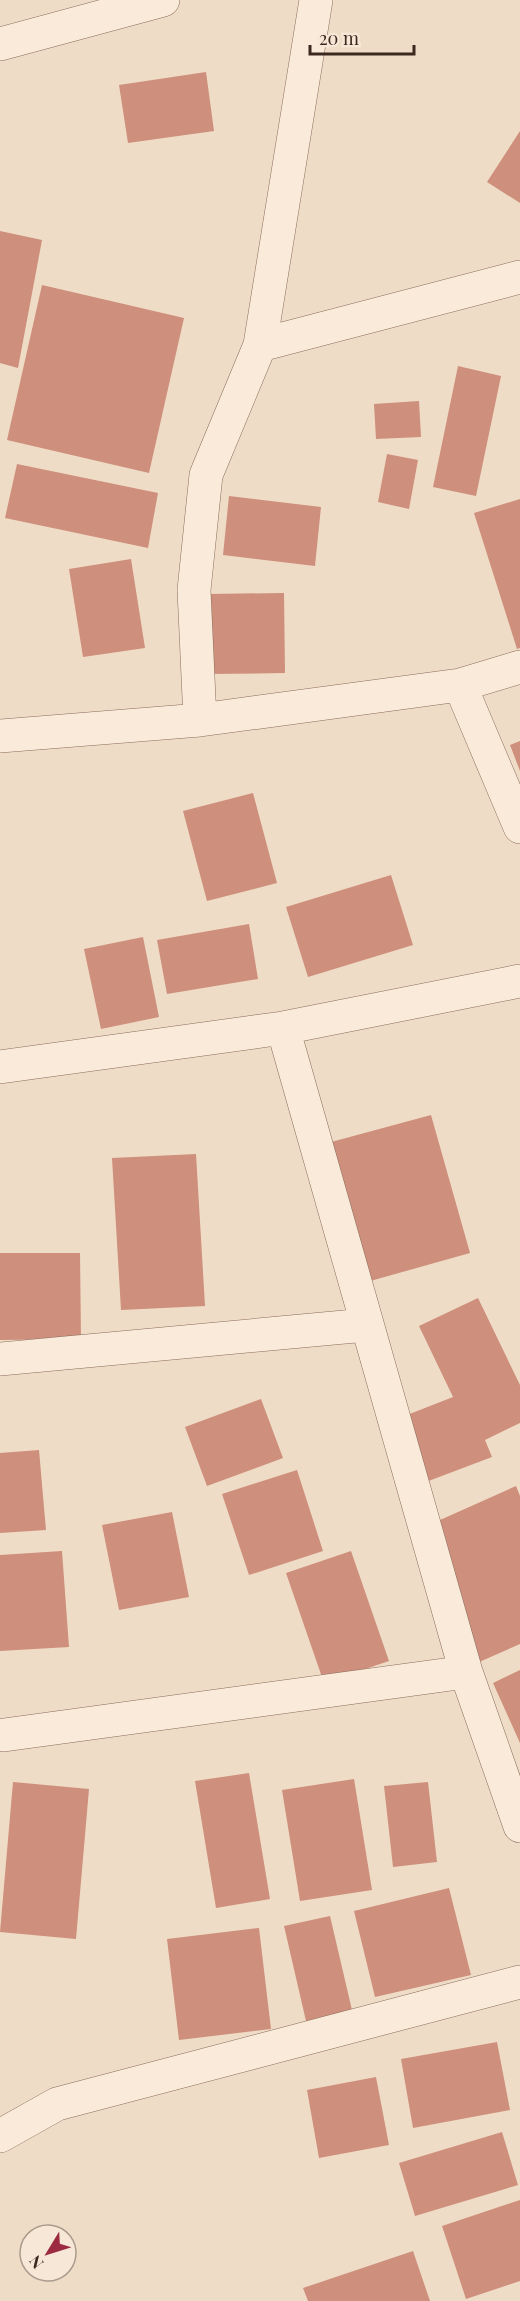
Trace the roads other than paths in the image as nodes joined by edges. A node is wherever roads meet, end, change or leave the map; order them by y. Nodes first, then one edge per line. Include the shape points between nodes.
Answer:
1 (163, 0) edge
2 (316, 0) edge
3 (0, 44) edge
4 (520, 277) edge
5 (260, 345) junction
6 (520, 667) edge
7 (460, 685) junction
8 (200, 720) junction
9 (0, 736) edge
10 (520, 827) edge
11 (520, 981) edge
12 (283, 1028) junction
13 (0, 1067) edge
14 (366, 1325) junction
15 (0, 1359) edge
16 (466, 1672) junction
17 (4, 1735) dead end
18 (520, 1826) edge
19 (520, 1982) edge
20 (0, 2136) edge

1 - 3 street
2 - 5 street
4 - 5 street
5 - 8 street via 206,475 194,590
6 - 7 street
7 - 8 street
7 - 10 street
8 - 9 street
11 - 12 street
12 - 13 street
12 - 14 street
14 - 15 street
14 - 16 street
16 - 17 street
16 - 18 street
19 - 20 street via 57,2104

